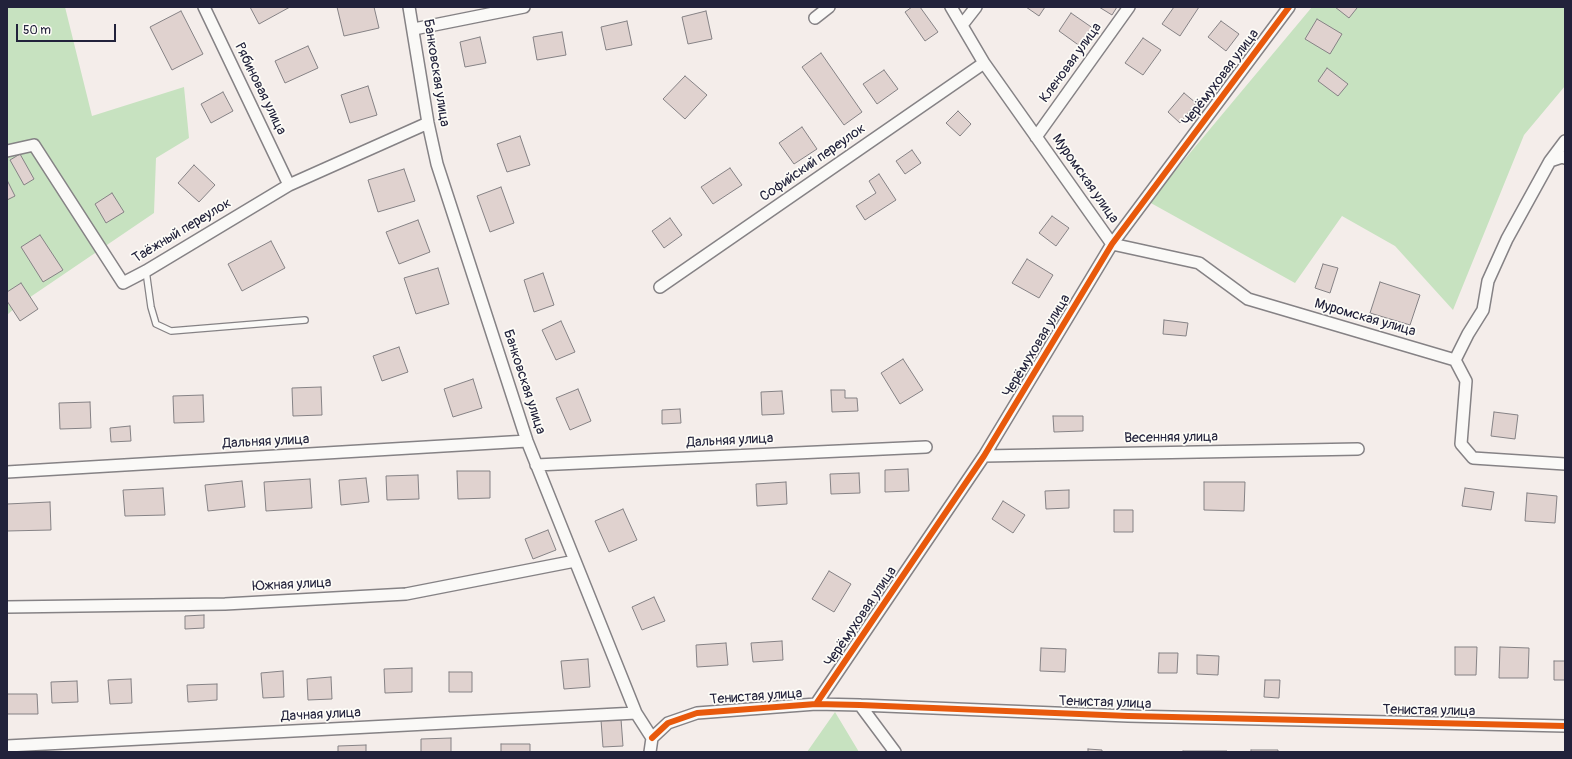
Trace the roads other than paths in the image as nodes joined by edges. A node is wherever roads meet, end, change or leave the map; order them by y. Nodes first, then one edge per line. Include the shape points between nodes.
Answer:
1 (204, 7) edge
2 (409, 7) edge
3 (524, 7) edge
4 (829, 7) edge
5 (951, 7) edge
6 (976, 7) edge
7 (1130, 7) edge
8 (1289, 7) edge
9 (815, 18) dead end
10 (962, 25) junction
11 (414, 29) junction
12 (984, 63) junction
13 (428, 123) junction
14 (1036, 137) junction
15 (1565, 141) edge
16 (7, 151) edge
17 (1565, 158) edge
18 (1550, 162) junction
19 (289, 185) junction
20 (1112, 244) junction
21 (146, 271) junction
22 (660, 287) dead end
23 (306, 320) dead end
24 (1455, 360) junction
25 (527, 441) junction
26 (926, 447) dead end
27 (1358, 449) dead end
28 (984, 456) junction
29 (1565, 464) edge
30 (536, 465) junction
31 (7, 472) edge
32 (575, 561) junction
33 (7, 607) edge
34 (816, 704) junction
35 (860, 705) junction
36 (636, 713) junction
37 (1565, 726) edge
38 (652, 738) junction
39 (7, 746) edge
40 (650, 752) edge
41 (895, 752) edge

1 - 19 street, Рябиновая улица
2 - 11 street, Банковская улица
3 - 11 street
4 - 9 street
5 - 10 street, Муромская улица
6 - 10 street
7 - 14 street, Кленовая улица
8 - 20 street, Черёмуховая улица
10 - 12 street, Муромская улица
11 - 13 street, Банковская улица
12 - 14 street, Муромская улица
12 - 22 street, Софийский переулок
13 - 19 street, Таёжный переулок
13 - 25 street, Банковская улица via 437,164
14 - 20 street, Муромская улица
15 - 18 street
16 - 21 street, Таёжный переулок via 34,145 123,283
17 - 18 street
18 - 24 street via 1507,239 1488,281 1483,310
19 - 21 street, Таёжный переулок
20 - 24 street, Муромская улица via 1199,263 1248,299
20 - 28 street, Черёмуховая улица
21 - 23 lane via 156,324 171,331
24 - 29 street via 1466,381 1461,444 1473,458
25 - 30 street, Банковская улица
25 - 31 street, Дальняя улица
26 - 30 street, Дальняя улица
27 - 28 street, Весенняя улица
28 - 34 street, Черёмуховая улица
30 - 32 street, Банковская улица
32 - 33 street, Южная улица via 406,594 225,604
32 - 36 street, Банковская улица
34 - 35 street, Тенистая улица
34 - 38 street, Тенистая улица via 697,713 668,724
35 - 37 street, Тенистая улица via 1128,716
35 - 41 street
36 - 38 street, Банковская улица
36 - 39 street, Дачная улица
38 - 40 street

